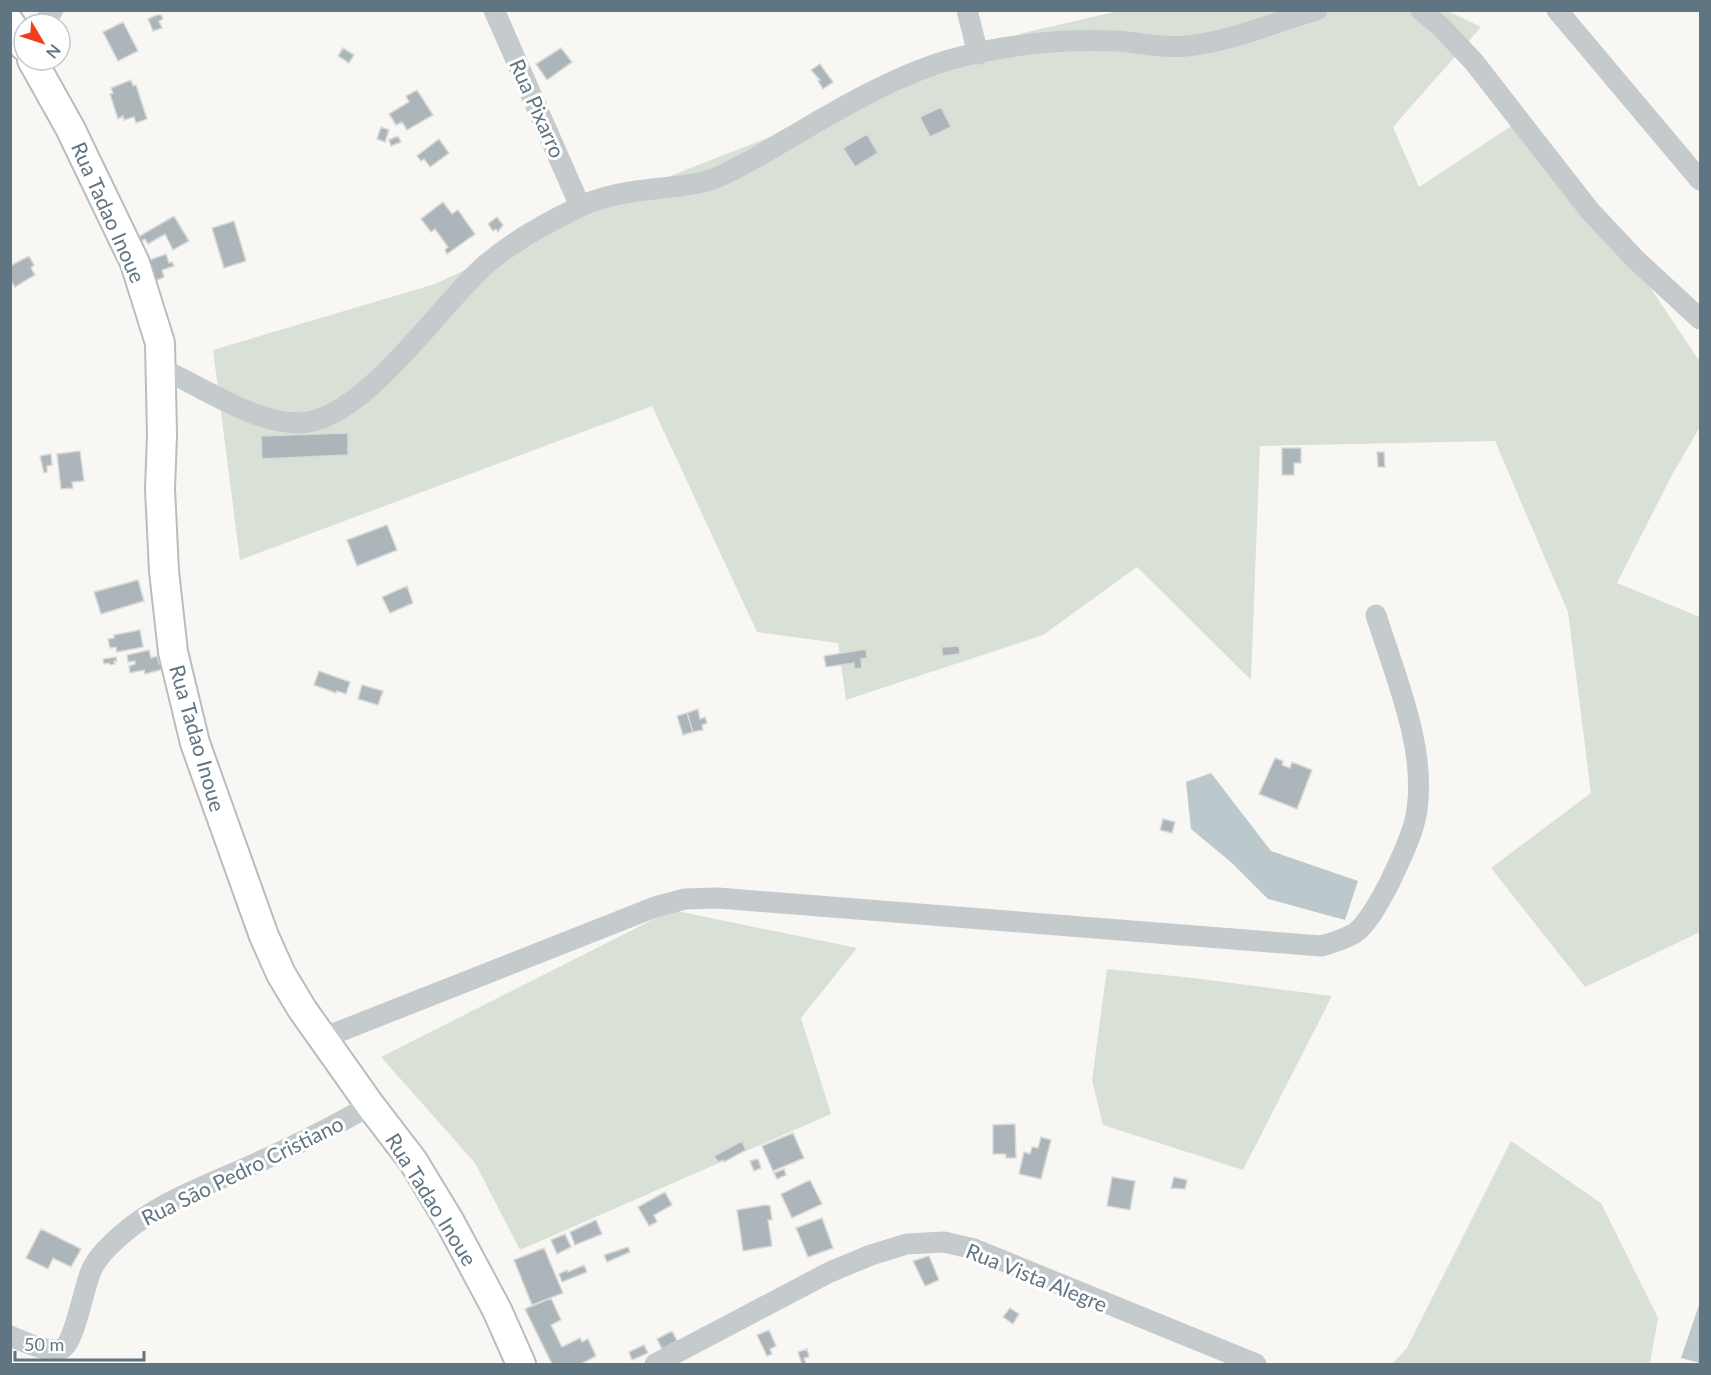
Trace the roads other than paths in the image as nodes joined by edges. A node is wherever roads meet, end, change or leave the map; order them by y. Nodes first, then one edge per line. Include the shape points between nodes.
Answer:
1 (494, 10) edge
2 (968, 10) edge
3 (1317, 10) edge
4 (1421, 10) edge
5 (1557, 10) edge
6 (978, 54) junction
7 (39, 72) edge
8 (1701, 180) edge
9 (580, 206) junction
10 (1701, 320) edge
11 (162, 369) junction
12 (1376, 615) dead end
13 (323, 1038) junction
14 (370, 1105) junction
15 (10, 1336) edge
16 (521, 1365) edge
17 (655, 1365) edge
18 (1257, 1365) edge

1 - 9 street, Rua Pixarro
2 - 6 street
3 - 6 street via 1220,41 1184,47 1089,41 1002,48
4 - 10 street via 1474,62 1590,211
5 - 8 street
6 - 9 street via 907,76 710,180 619,194
7 - 11 street, Rua Tadao Inoue via 135,263 160,344
9 - 11 street via 525,236 486,264 391,366 345,408 328,416 298,423 266,418
11 - 13 street, Rua Tadao Inoue via 163,548 173,652 182,695 195,743 264,936 281,974
12 - 13 street via 1407,712 1419,767 1415,820 1379,903 1356,932 1334,942 1321,946 718,898 685,899 655,907
13 - 14 street, Rua Tadao Inoue
14 - 15 street, Rua São Pedro Cristiano via 168,1202 134,1223 105,1250 91,1270 69,1341 63,1348 42,1348
14 - 16 street, Rua Tadao Inoue via 413,1161 455,1231
17 - 18 street, Rua Vista Alegre via 830,1272 907,1244 944,1242 974,1249

